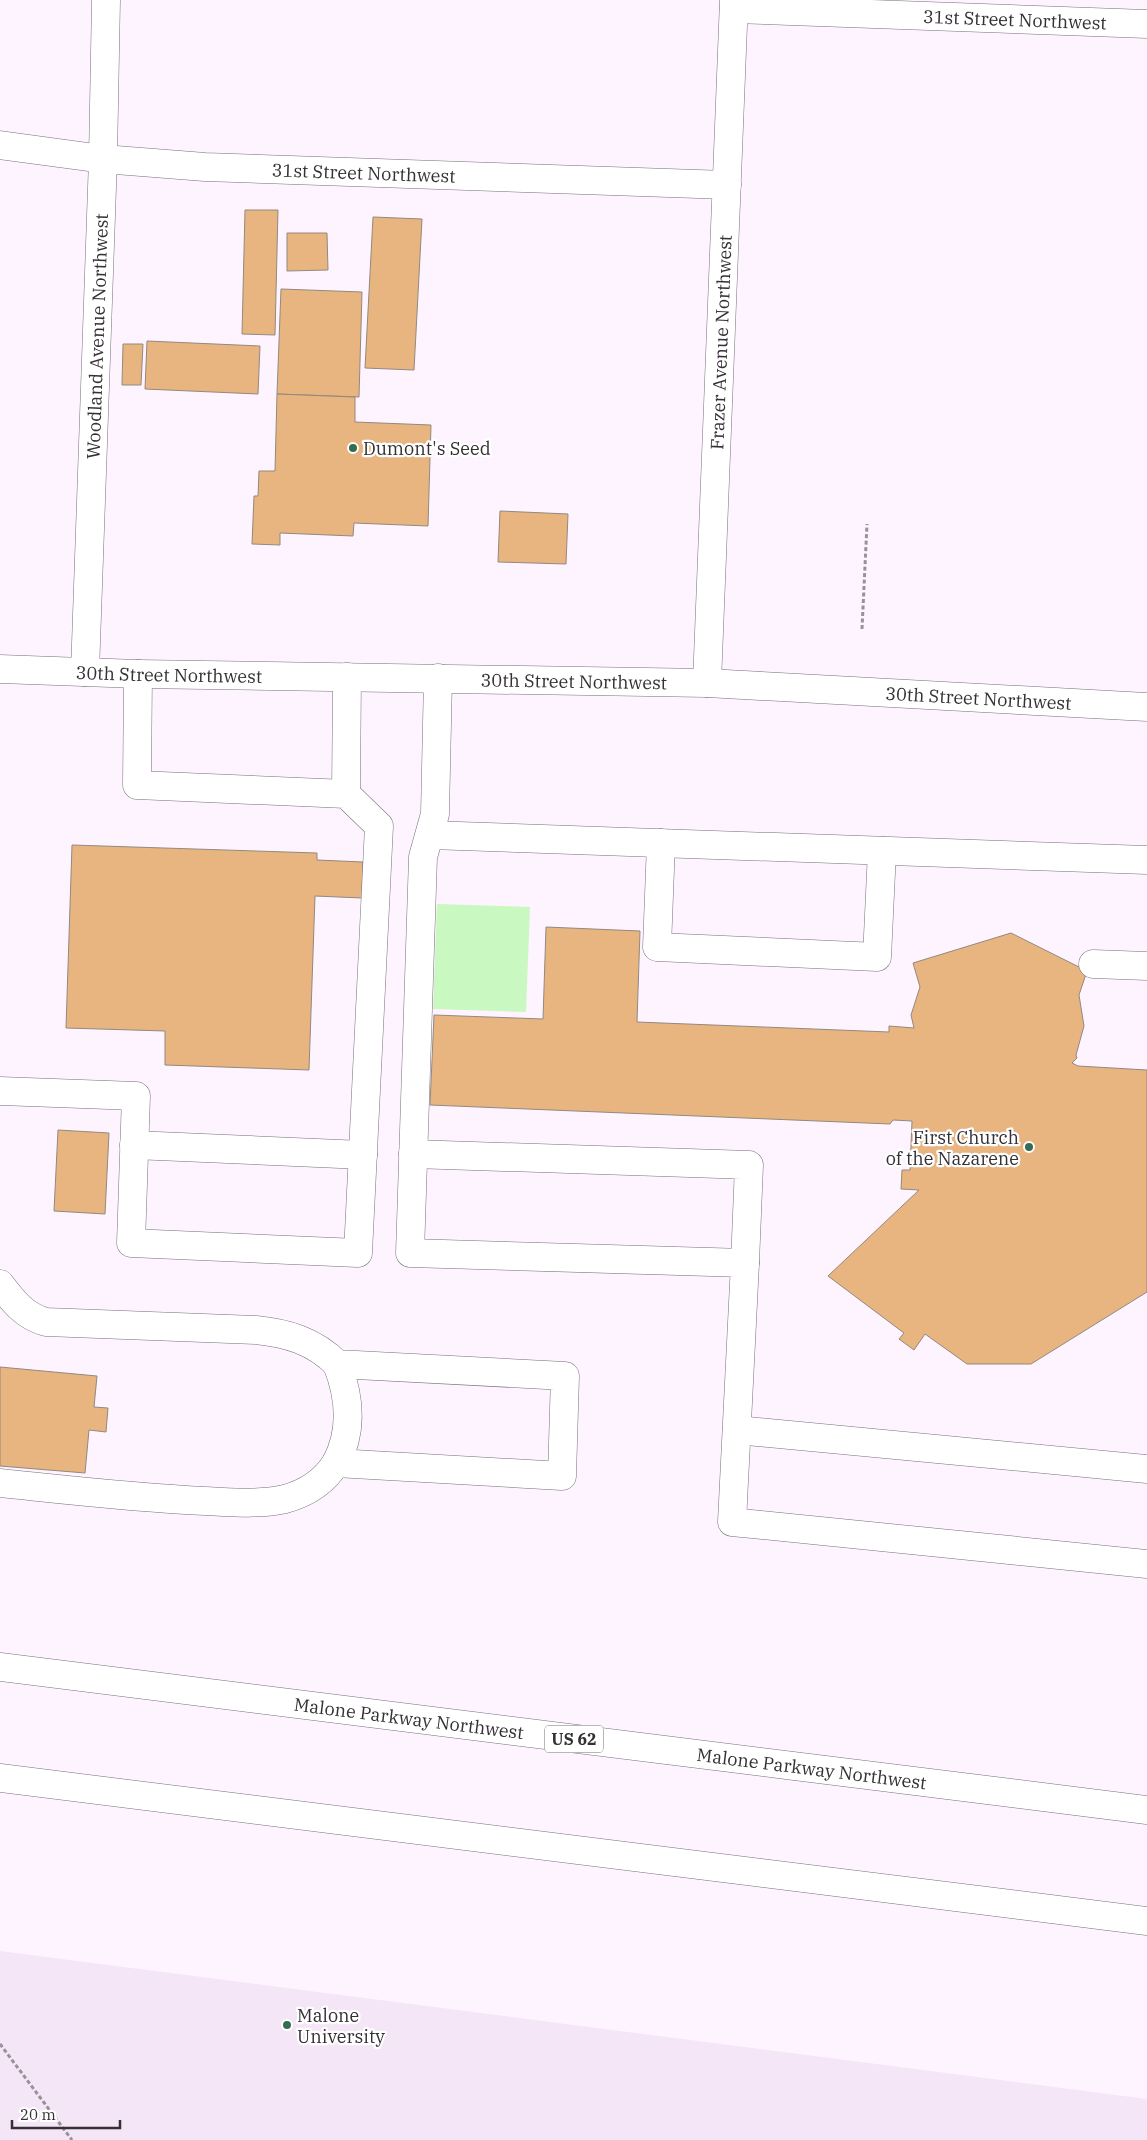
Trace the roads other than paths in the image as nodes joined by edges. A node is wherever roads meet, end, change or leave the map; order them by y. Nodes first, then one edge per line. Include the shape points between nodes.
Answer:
1 (106, 0) edge
2 (734, 4) edge
3 (1147, 24) edge
4 (0, 145) edge
5 (103, 158) junction
6 (727, 185) junction
7 (0, 669) edge
8 (85, 672) junction
9 (138, 674) junction
10 (347, 677) junction
11 (438, 678) junction
12 (707, 683) junction
13 (1147, 707) edge
14 (346, 794) junction
15 (430, 835) junction
16 (662, 843) junction
17 (882, 851) junction
18 (1147, 860) edge
19 (1094, 964) dead end
20 (1147, 966) edge
21 (0, 1091) edge
22 (134, 1144) junction
23 (413, 1154) junction
24 (363, 1155) junction
25 (745, 1263) junction
26 (0, 1284) edge
27 (337, 1364) junction
28 (737, 1430) junction
29 (336, 1463) junction
30 (1147, 1469) edge
31 (0, 1483) edge
32 (1147, 1564) edge
33 (0, 1667) edge
34 (0, 1778) edge
35 (1147, 1810) edge
36 (1147, 1921) edge

1 - 5 main road, Woodland Avenue Northwest
2 - 3 main road, 31st Street Northwest
2 - 6 main road, Frazer Avenue Northwest
4 - 5 main road, 31st Street Northwest
5 - 6 main road, 31st Street Northwest via 205,167
5 - 8 main road, Woodland Avenue Northwest
6 - 12 main road, Frazer Avenue Northwest
7 - 8 main road, 30th Street Northwest
8 - 9 main road, 30th Street Northwest
9 - 10 main road, 30th Street Northwest
9 - 14 main road via 137,785
10 - 11 main road, 30th Street Northwest
10 - 14 main road
11 - 12 main road, 30th Street Northwest
11 - 15 main road via 435,814
12 - 13 main road, 30th Street Northwest
14 - 24 main road via 379,826
15 - 16 main road
15 - 23 main road via 422,858
16 - 17 main road
16 - 17 main road via 657,947 877,957
17 - 18 main road
19 - 20 main road
21 - 22 main road via 136,1096
22 - 24 main road
22 - 24 main road via 131,1243 358,1253
23 - 25 main road via 410,1253
23 - 25 main road via 749,1165
25 - 28 main road
26 - 27 main road via 23,1311 46,1322 267,1331 312,1344
27 - 29 main road via 344,1384 348,1418 345,1441
27 - 29 main road via 565,1376 562,1476
28 - 30 main road
28 - 32 main road via 732,1522
29 - 31 main road via 312,1489 262,1502 169,1500
33 - 35 main road, Malone Parkway Northwest / US 62
34 - 36 main road

